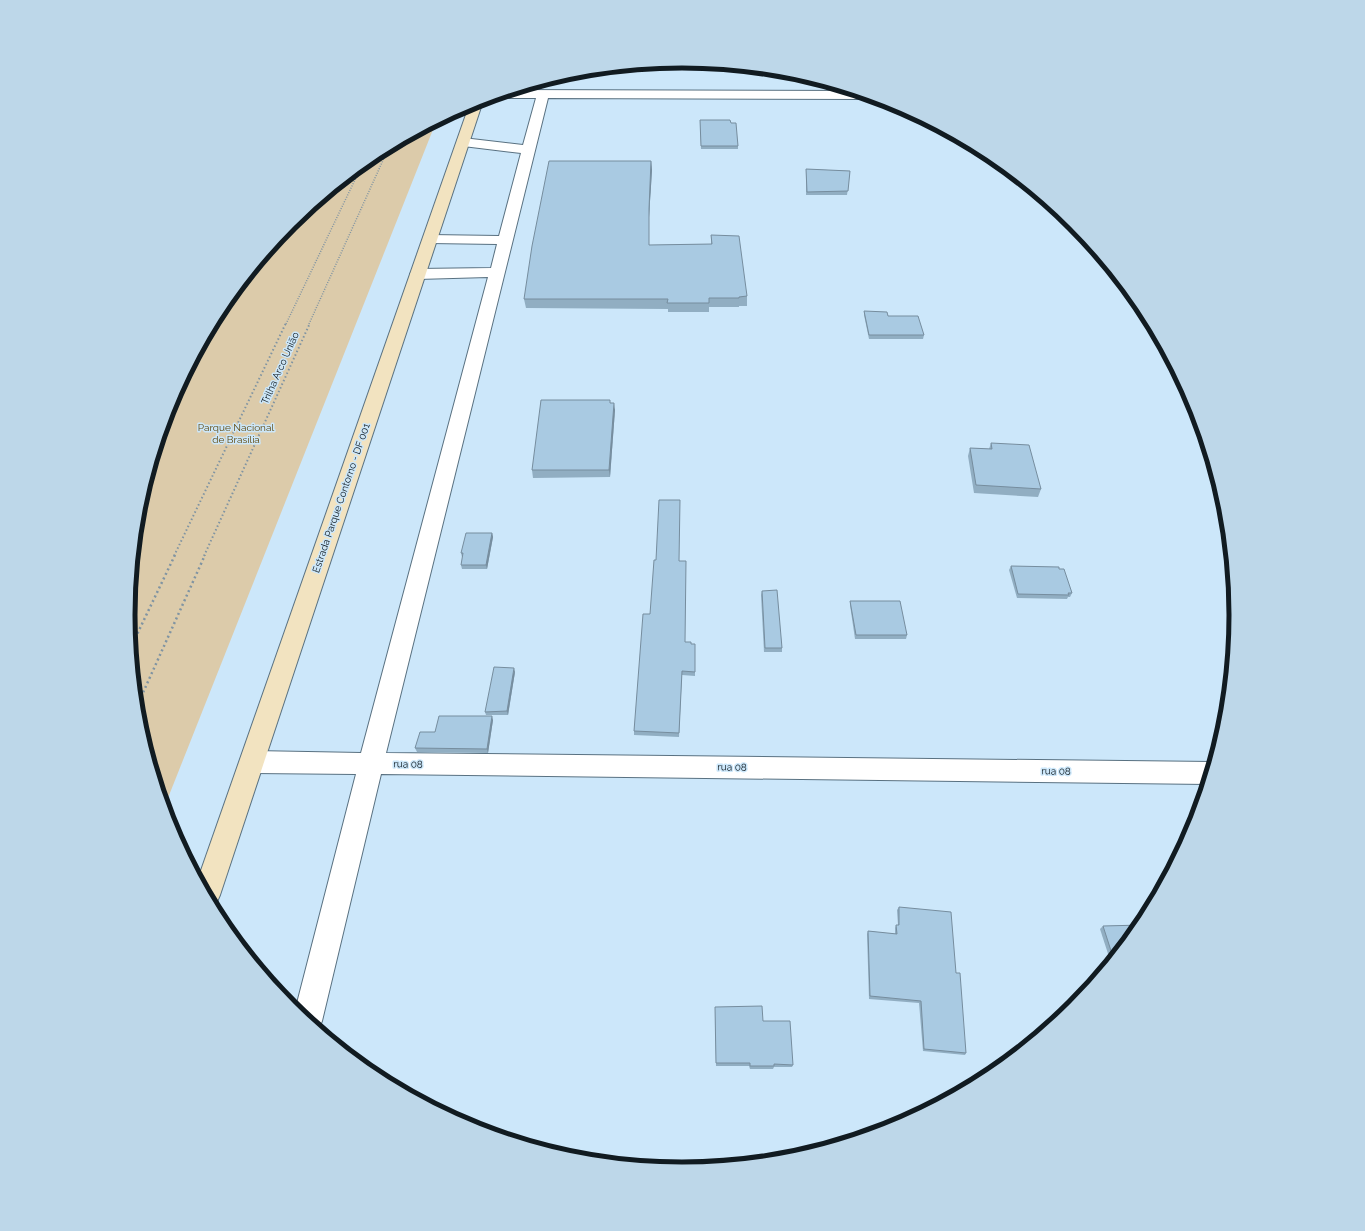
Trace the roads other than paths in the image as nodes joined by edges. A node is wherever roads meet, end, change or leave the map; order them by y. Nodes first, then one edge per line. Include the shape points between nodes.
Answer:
1 (517, 94) edge
2 (543, 94) junction
3 (851, 95) edge
4 (474, 110) edge
5 (463, 142) junction
6 (529, 150) junction
7 (430, 239) junction
8 (506, 240) junction
9 (498, 272) junction
10 (418, 274) junction
11 (252, 762) junction
12 (371, 763) junction
13 (1206, 773) edge
14 (208, 889) edge
15 (308, 1015) edge

1 - 2 street
2 - 3 street
2 - 6 street
4 - 5 main road, Estrada Parque Contorno - DF 001
5 - 6 street
5 - 7 main road, Estrada Parque Contorno - DF 001
6 - 8 street
7 - 8 street
7 - 10 main road, Estrada Parque Contorno - DF 001
8 - 9 street
9 - 10 street
9 - 12 street
10 - 11 main road, Estrada Parque Contorno - DF 001
11 - 12 street, rua 08
11 - 14 main road, Estrada Parque Contorno - DF 001
12 - 13 street, rua 08
12 - 15 street

